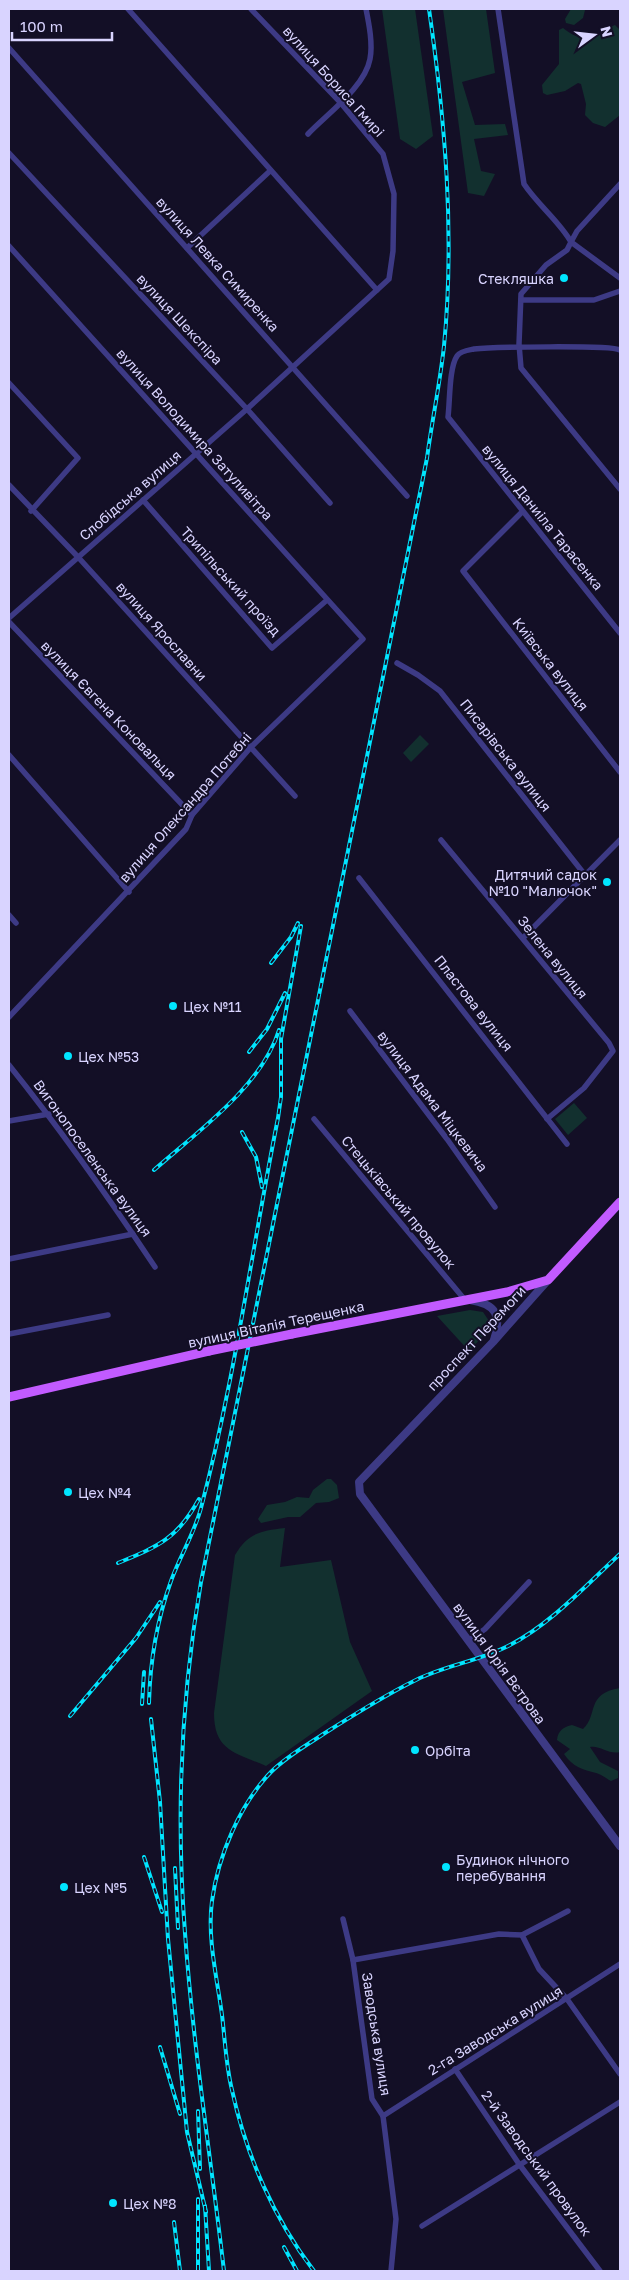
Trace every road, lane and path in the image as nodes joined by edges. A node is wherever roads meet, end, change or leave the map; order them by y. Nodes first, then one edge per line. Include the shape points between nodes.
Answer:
1 (128, 9) edge
2 (252, 9) edge
3 (366, 9) edge
4 (498, 9) edge
5 (9, 48) edge
6 (340, 102) junction
7 (308, 134) dead end
8 (9, 153) edge
9 (270, 171) junction
10 (620, 184) edge
11 (571, 242) junction
12 (9, 246) edge
13 (186, 248) junction
14 (620, 278) edge
15 (377, 290) junction
16 (620, 291) edge
17 (521, 297) junction
18 (520, 348) junction
19 (620, 350) edge
20 (293, 367) junction
21 (9, 383) edge
22 (247, 409) junction
23 (196, 454) junction
24 (9, 485) edge
25 (620, 489) edge
26 (407, 496) dead end
27 (143, 500) junction
28 (330, 503) dead end
29 (31, 511) junction
30 (522, 512) junction
31 (78, 557) junction
32 (328, 600) junction
33 (9, 620) edge
34 (620, 633) edge
35 (362, 638) joint
36 (397, 663) dead end
37 (251, 747) junction
38 (9, 755) edge
39 (620, 772) edge
40 (295, 796) dead end
41 (192, 815) junction
42 (441, 840) dead end
43 (620, 840) edge
44 (585, 875) junction
45 (359, 878) dead end
46 (129, 892) junction
47 (9, 915) edge
48 (16, 923) dead end
49 (523, 938) junction
50 (350, 1011) dead end
51 (9, 1017) edge
52 (9, 1065) edge
53 (49, 1114) junction
54 (547, 1118) junction
55 (314, 1120) dead end
56 (9, 1121) edge
57 (567, 1144) dead end
58 (620, 1202) edge
59 (495, 1207) dead end
60 (133, 1234) junction
61 (9, 1259) edge
62 (155, 1267) dead end
63 (548, 1280) junction
64 (465, 1300) junction
65 (108, 1315) dead end
66 (9, 1334) edge
67 (493, 1342) junction
68 (9, 1397) edge
69 (360, 1494) joint
70 (529, 1582) dead end
71 (468, 1641) junction
72 (620, 1846) edge
73 (568, 1911) dead end
74 (343, 1919) dead end
75 (522, 1935) junction
76 (353, 1960) junction
77 (620, 1964) edge
78 (567, 1999) junction
79 (456, 2069) junction
80 (620, 2074) edge
81 (620, 2102) edge
82 (383, 2116) junction
83 (519, 2164) junction
84 (422, 2226) dead end
85 (391, 2271) edge
86 (600, 2271) edge

1 - 9 street
2 - 6 street, вулиця Бориса Гмирі
3 - 6 street via 370,60 359,84
4 - 11 street via 524,184 536,203 566,232
5 - 13 street, вулиця Левка Симиренка
6 - 7 street
6 - 15 street, вулиця Бориса Гмирі via 383,154 394,194 389,279
8 - 22 street, вулиця Шекспіра
9 - 13 street
9 - 15 street
10 - 11 street via 577,231
11 - 14 street
11 - 17 street
12 - 23 street, вулиця Володимира Затуливітра
13 - 20 street, вулиця Левка Симиренка
15 - 20 street, Слобідська вулиця
16 - 17 street via 594,300
17 - 18 street
18 - 19 street
18 - 25 street via 521,368
18 - 30 street, вулиця Даниіла Тарасенка via 474,349 458,355 448,417
20 - 22 street, Слобідська вулиця
20 - 26 street, вулиця Левка Симиренка
21 - 29 street via 78,458
22 - 23 street, Слобідська вулиця
22 - 28 street, вулиця Шекспіра
23 - 27 street, Слобідська вулиця
23 - 32 street, вулиця Володимира Затуливітра
24 - 29 street, вулиця Ярославни
27 - 31 street, Слобідська вулиця
27 - 32 street, Трипільський проїзд via 272,648
29 - 31 street, вулиця Ярославни
30 - 34 street, вулиця Даниіла Тарасенка
30 - 39 street, Київська вулиця via 463,570
31 - 33 street, Слобідська вулиця
31 - 37 street, вулиця Ярославни
32 - 35 street, вулиця Володимира Затуливітра
33 - 41 street, вулиця Євгена Коновальця
35 - 37 street, вулиця Олександра Потебні
36 - 44 street, Писарівська вулиця via 440,691
37 - 40 street, вулиця Ярославни
37 - 41 street, вулиця Олександра Потебні
38 - 46 street
41 - 46 street, вулиця Олександра Потебні via 186,829
42 - 49 street, Зелена вулиця
43 - 44 street
44 - 49 street
45 - 54 street, Пластова вулиця
46 - 51 street, вулиця Олександра Потебні
47 - 48 street
49 - 54 street, Зелена вулиця via 613,1052 584,1088
50 - 59 street, вулиця Адама Міцкевича
52 - 53 street, Вигонопоселенська вулиця
53 - 56 street
53 - 60 street, Вигонопоселенська вулиця
54 - 57 street, Пластова вулиця
55 - 64 street, Стецьківський провулок
58 - 63 main road, проспект Перемоги
60 - 61 street
60 - 62 street, Вигонопоселенська вулиця
63 - 64 main road, вулиця Віталія Терещенка
63 - 67 street, проспект Перемоги
64 - 67 street via 490,1306 496,1313 498,1323
64 - 68 main road, вулиця Віталія Терещенка, bridge via 209,1351
65 - 66 street
67 - 69 street, проспект Перемоги via 359,1482
69 - 71 street, вулиця Юрія Вєтрова
70 - 71 street via 485,1629
71 - 72 street, вулиця Юрія Вєтрова
73 - 75 street
74 - 76 street, Заводська вулиця
75 - 76 street via 499,1934
75 - 78 street via 539,1969
76 - 82 street, Заводська вулиця via 372,2100
77 - 78 street, 2-га Заводська вулиця
78 - 79 street, 2-га Заводська вулиця
78 - 80 street
79 - 82 street, 2-га Заводська вулиця
79 - 83 street, 2-й Заводський провулок
81 - 83 street
82 - 85 street, Заводська вулиця via 396,2219
83 - 84 street
83 - 86 street, 2-й Заводський провулок

